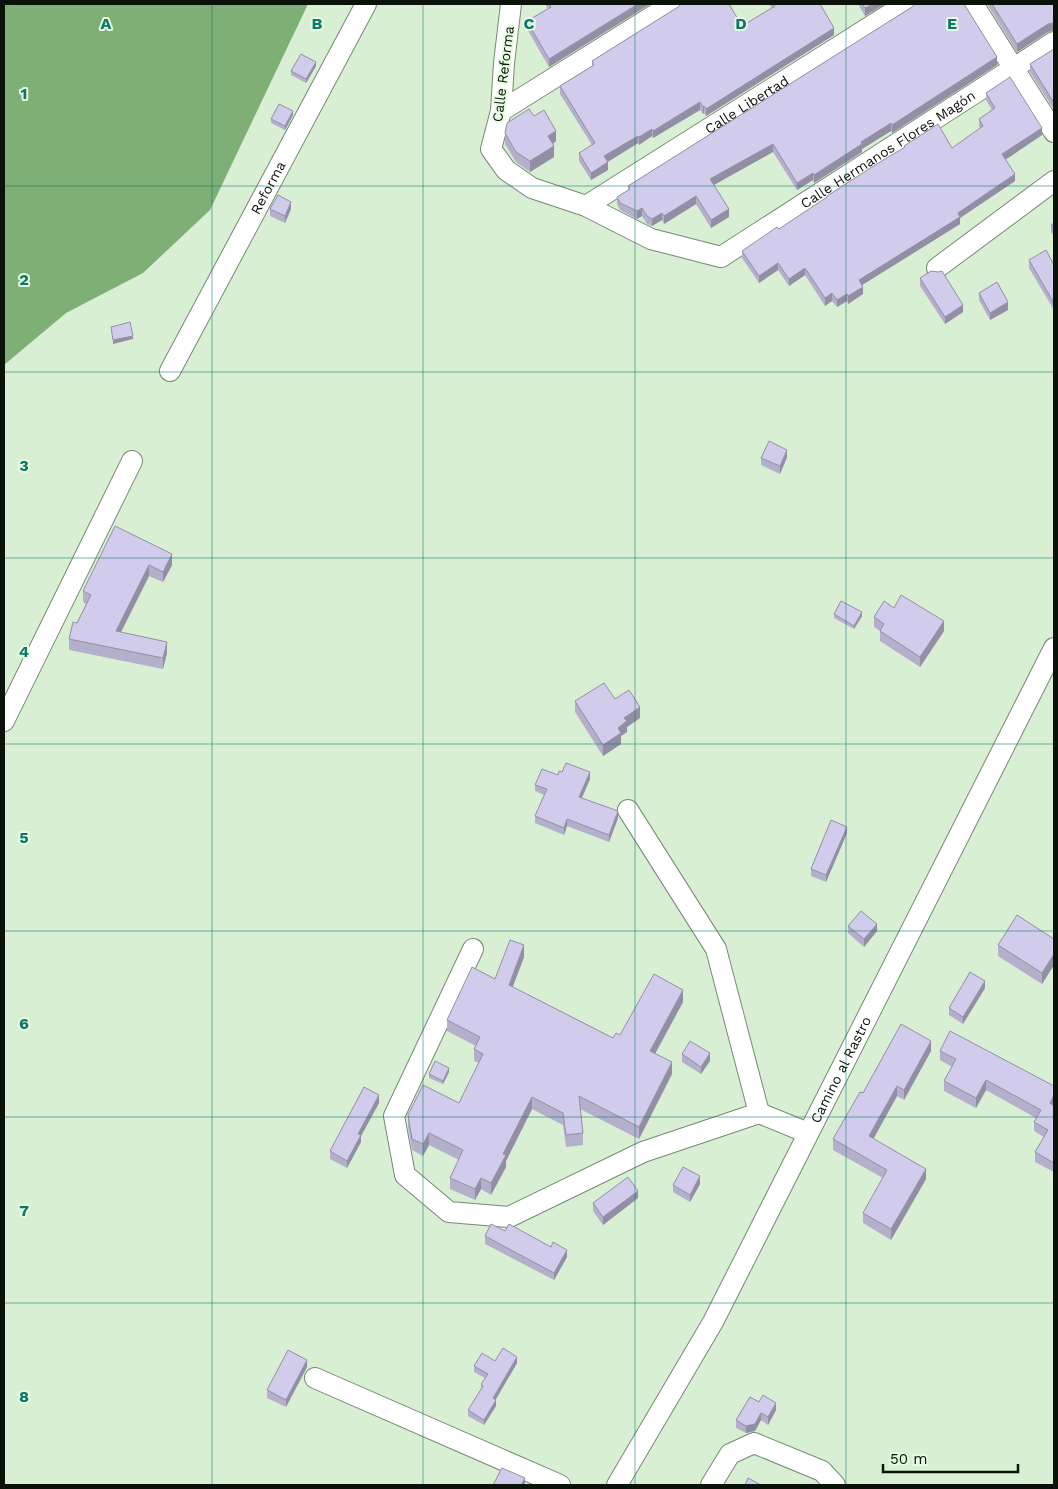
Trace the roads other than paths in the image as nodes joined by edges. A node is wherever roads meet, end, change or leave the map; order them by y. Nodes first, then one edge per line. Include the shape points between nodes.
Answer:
1 (366, 4) edge
2 (512, 4) edge
3 (672, 4) edge
4 (906, 4) edge
5 (973, 4) edge
6 (1054, 42) edge
7 (1014, 68) junction
8 (501, 111) junction
9 (1054, 132) edge
10 (1054, 181) edge
11 (586, 206) junction
12 (937, 268) dead end
13 (170, 371) dead end
14 (132, 461) dead end
15 (1054, 648) edge
16 (4, 721) edge
17 (628, 810) dead end
18 (473, 949) dead end
19 (759, 1113) junction
20 (808, 1134) junction
21 (315, 1378) dead end
22 (560, 1485) edge
23 (617, 1485) edge
24 (711, 1485) edge
25 (835, 1485) edge

1 - 13 street, Reforma
2 - 8 street, Calle Reforma
3 - 8 street
4 - 11 street, Calle Libertad
5 - 7 street
6 - 7 street, Calle Hermanos Flores Magón
7 - 9 street
7 - 11 street, Calle Hermanos Flores Magón via 721,257 651,238
8 - 11 street, Calle Reforma via 491,149 506,170 532,188
10 - 12 street
14 - 16 street
15 - 20 street, Camino al Rastro
17 - 19 street via 716,949
18 - 19 street via 394,1116 405,1175 449,1212 509,1218 643,1152
19 - 20 street
20 - 23 street, Camino al Rastro via 712,1322
21 - 22 street
24 - 25 street via 730,1454 754,1443 822,1471

